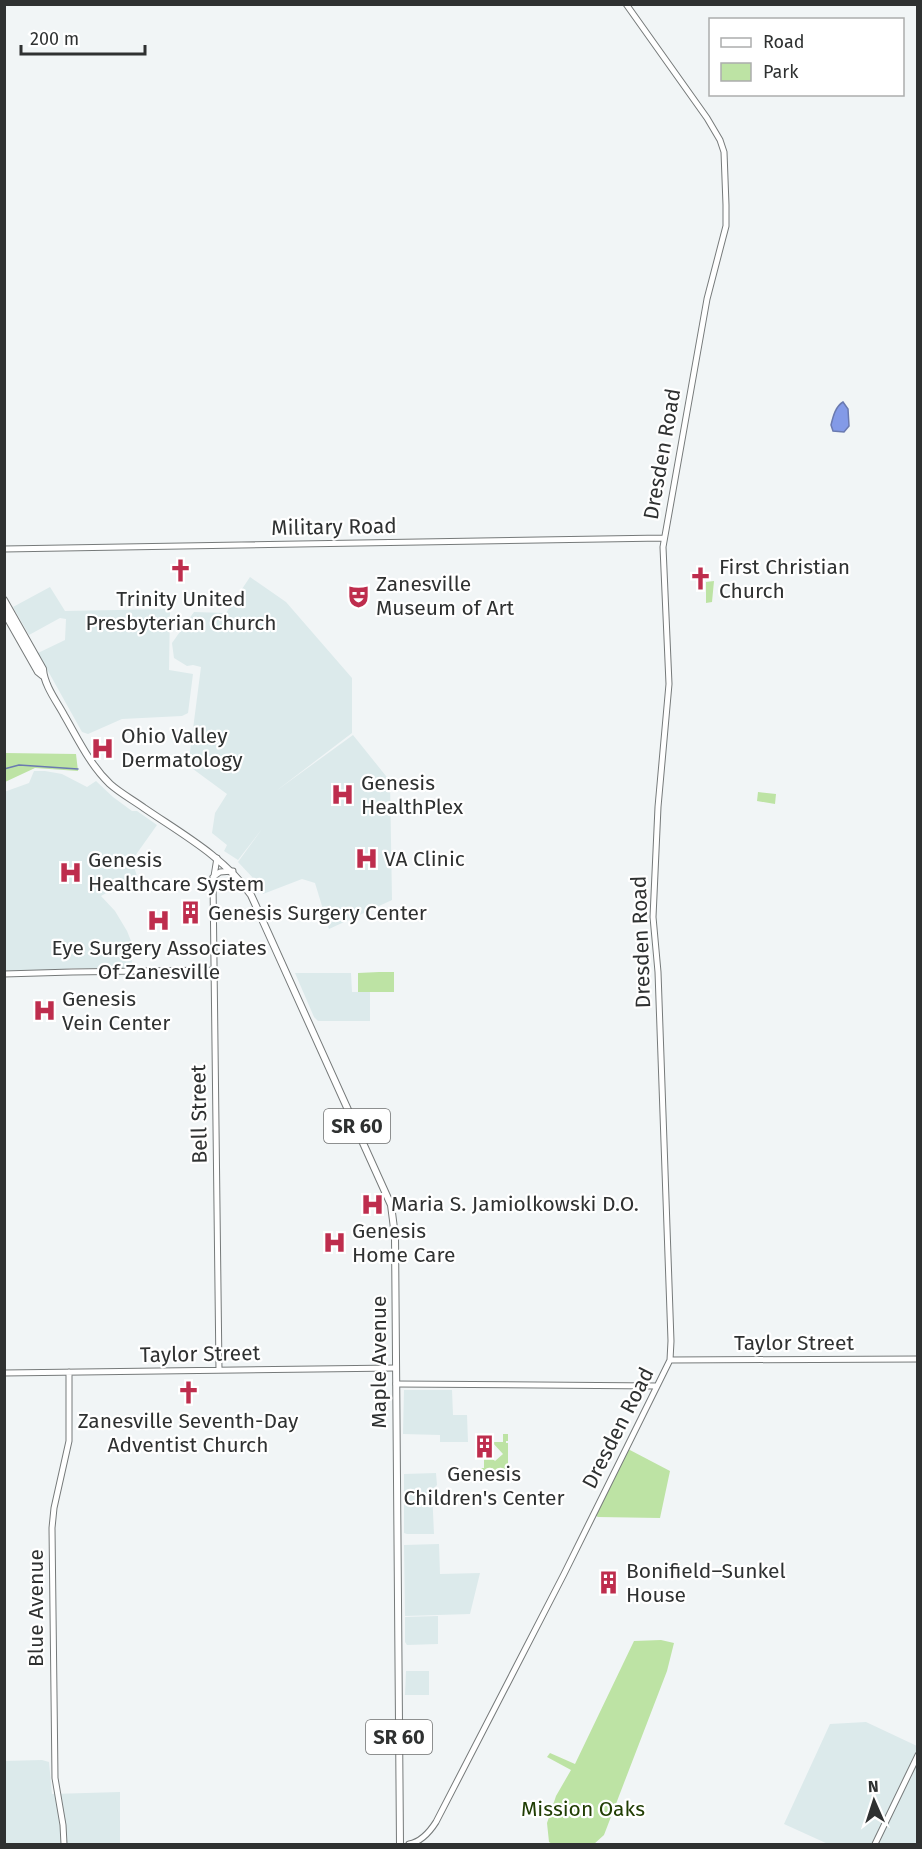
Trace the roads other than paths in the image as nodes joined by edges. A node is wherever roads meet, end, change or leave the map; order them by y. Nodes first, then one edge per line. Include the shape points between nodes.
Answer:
1 (626, 4) edge
2 (663, 538) junction
3 (4, 549) edge
4 (4, 600) edge
5 (4, 612) edge
6 (43, 676) junction
7 (217, 858) junction
8 (233, 871) junction
9 (213, 877) junction
10 (214, 970) junction
11 (4, 974) edge
12 (918, 1359) edge
13 (670, 1360) junction
14 (396, 1368) junction
15 (219, 1370) junction
16 (69, 1372) junction
17 (4, 1373) edge
18 (396, 1384) junction
19 (657, 1386) junction
20 (918, 1755) edge
21 (64, 1845) edge
22 (400, 1845) edge
23 (409, 1845) edge
24 (875, 1845) edge

1 - 2 street, Dresden Road via 707,118 725,157 726,226 707,299
2 - 3 street, Military Road
2 - 13 street, Dresden Road via 669,684 653,917 659,986
4 - 6 main road, Maple Avenue / SR 60 via 43,669
5 - 6 main road, Maple Avenue / SR 60
6 - 7 main road, Maple Avenue / SR 60 via 88,758 103,776
7 - 8 main road, Maple Avenue / SR 60
7 - 9 street, Bell Street
8 - 9 street
8 - 14 main road, Maple Avenue / SR 60 via 258,907 391,1204 395,1236
9 - 10 street, Bell Street
10 - 11 street
10 - 15 street, Bell Street
12 - 13 street, Taylor Street
13 - 19 street, Dresden Road
14 - 15 street, Taylor Street
14 - 18 main road, Maple Avenue / SR 60
15 - 16 street, Taylor Street
16 - 17 street, Taylor Street
16 - 21 street, Blue Avenue via 69,1441 52,1528 55,1778
18 - 19 street
18 - 22 main road, Maple Avenue / SR 60
19 - 23 street, Dresden Road via 436,1822 426,1836
20 - 24 street

